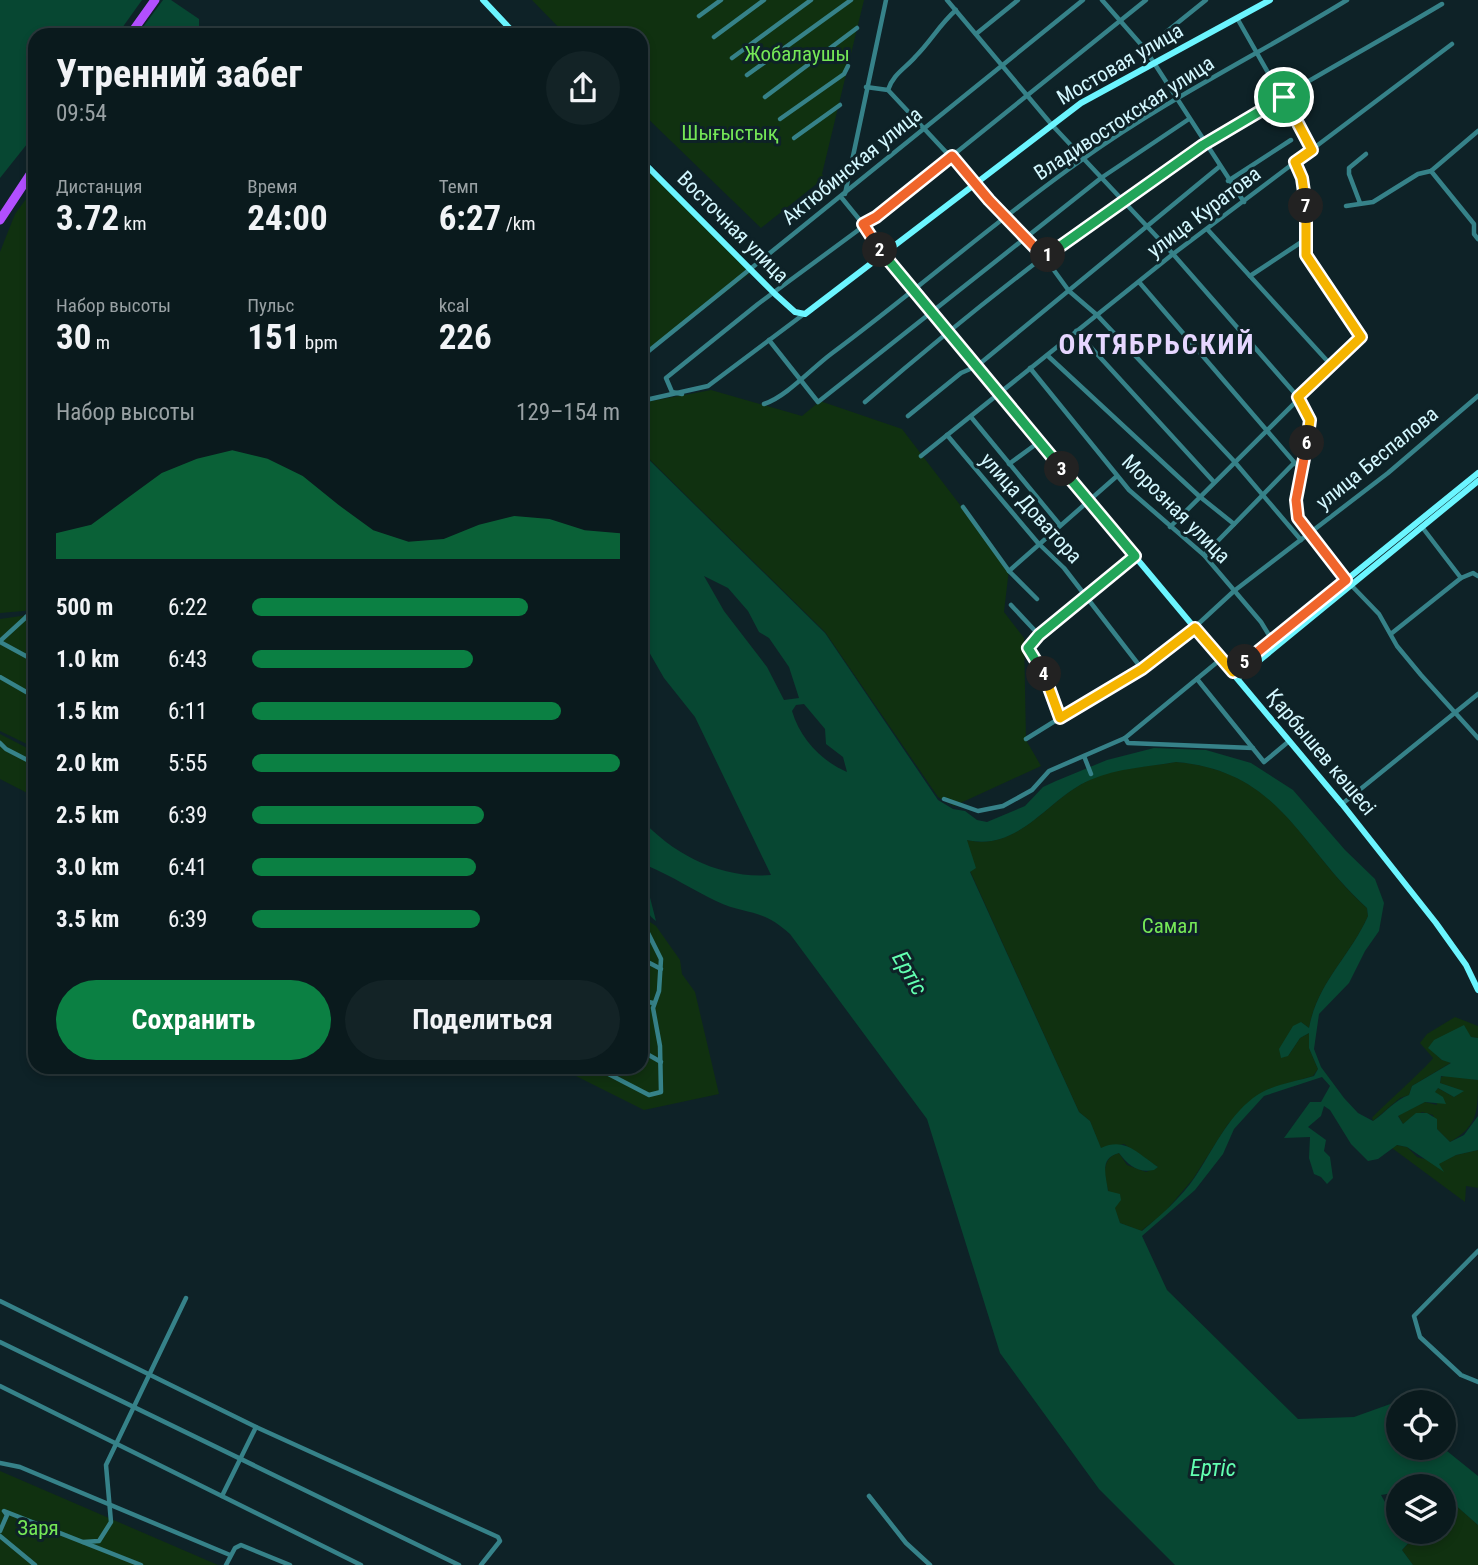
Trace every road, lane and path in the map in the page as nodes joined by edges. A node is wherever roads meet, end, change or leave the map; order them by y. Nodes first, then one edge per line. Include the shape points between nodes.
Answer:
1 (155, 0) edge
2 (483, 0) edge
3 (721, 0) edge
4 (764, 0) edge
5 (811, 0) edge
6 (851, 0) edge
7 (886, 0) edge
8 (948, 0) edge
9 (1018, 0) edge
10 (1083, 0) edge
11 (1102, 0) edge
12 (1146, 0) edge
13 (1206, 0) edge
14 (1270, 0) edge
15 (1347, 0) edge
16 (1442, 4) dead end
17 (956, 10) junction
18 (699, 16) dead end
19 (1237, 18) junction
20 (1120, 22) junction
21 (135, 28) edge
22 (509, 28) edge
23 (857, 28) dead end
24 (976, 34) junction
25 (714, 37) dead end
26 (1452, 44) dead end
27 (1144, 49) junction
28 (1258, 52) junction
29 (732, 58) dead end
30 (1154, 63) junction
31 (1002, 65) junction
32 (848, 66) dead end
33 (747, 75) dead end
34 (866, 87) junction
35 (888, 90) junction
36 (1027, 96) junction
37 (765, 97) dead end
38 (1284, 97) junction
39 (1177, 98) junction
40 (840, 105) dead end
41 (780, 119) dead end
42 (1189, 119) junction
43 (1052, 125) junction
44 (923, 129) junction
45 (1478, 131) edge
46 (794, 138) dead end
47 (1291, 140) dead end
48 (1203, 145) junction
49 (1312, 150) junction
50 (1366, 154) dead end
51 (952, 156) junction
52 (1083, 159) junction
53 (1295, 162) junction
54 (1219, 167) junction
55 (650, 169) edge
56 (1431, 171) junction
57 (28, 177) edge
58 (1101, 178) junction
59 (1228, 181) junction
60 (975, 183) junction
61 (843, 196) junction
62 (1122, 200) junction
63 (1244, 202) junction
64 (1360, 203) junction
65 (1346, 206) dead end
66 (1007, 217) junction
67 (0, 220) edge
68 (863, 224) junction
69 (1146, 225) junction
70 (1208, 230) junction
71 (1026, 238) junction
72 (1306, 239) junction
73 (1478, 239) edge
74 (882, 254) junction
75 (1173, 254) junction
76 (1045, 258) junction
77 (749, 268) junction
78 (1250, 276) junction
79 (1139, 282) junction
80 (1069, 290) junction
81 (915, 292) junction
82 (775, 294) junction
83 (933, 312) junction
84 (805, 314) junction
85 (1097, 314) junction
86 (1076, 331) junction
87 (949, 333) junction
88 (769, 340) junction
89 (648, 351) edge
90 (1048, 356) junction
91 (1331, 365) junction
92 (977, 366) junction
93 (1030, 368) junction
94 (799, 378) junction
95 (682, 394) junction
96 (1000, 394) junction
97 (1478, 396) edge
98 (1298, 397) junction
99 (650, 400) dead end
100 (865, 402) dead end
101 (764, 404) dead end
102 (908, 416) dead end
103 (971, 418) junction
104 (1265, 429) junction
105 (947, 435) junction
106 (1040, 442) junction
107 (921, 456) dead end
108 (1234, 460) junction
109 (1294, 463) junction
110 (1009, 464) junction
111 (1300, 469) junction
112 (1478, 473) edge
113 (1117, 476) junction
114 (1213, 481) junction
115 (1478, 481) edge
116 (1263, 494) junction
117 (1199, 496) junction
118 (1088, 501) junction
119 (963, 507) dead end
120 (1234, 524) junction
121 (1060, 525) junction
122 (1170, 527) junction
123 (1422, 527) junction
124 (1309, 533) junction
125 (1301, 540) junction
126 (1041, 542) junction
127 (1203, 555) junction
128 (1135, 556) junction
129 (1009, 570) junction
130 (1478, 576) edge
131 (1461, 578) junction
132 (1349, 582) junction
133 (1234, 591) junction
134 (1088, 597) junction
135 (1037, 599) dead end
136 (1011, 605) dead end
137 (26, 617) edge
138 (1195, 628) junction
139 (1392, 633) junction
140 (1039, 635) junction
141 (1272, 640) junction
142 (0, 642) edge
143 (28, 657) edge
144 (1222, 659) junction
145 (1142, 669) junction
146 (1235, 675) junction
147 (0, 677) edge
148 (1197, 679) junction
149 (28, 693) edge
150 (1478, 694) edge
151 (1456, 712) junction
152 (1060, 718) junction
153 (1125, 738) junction
154 (1478, 738) edge
155 (1026, 739) dead end
156 (1288, 742) junction
157 (1, 744) edge
158 (1253, 748) junction
159 (1084, 756) junction
160 (28, 760) edge
161 (1091, 774) dead end
162 (944, 799) dead end
163 (1342, 804) junction
164 (648, 932) edge
165 (648, 963) edge
166 (661, 970) junction
167 (1478, 990) edge
168 (648, 1002) edge
169 (653, 1003) junction
170 (648, 1055) edge
171 (661, 1062) junction
172 (609, 1074) edge
173 (1478, 1251) edge
174 (186, 1298) dead end
175 (0, 1301) edge
176 (0, 1342) edge
177 (150, 1373) junction
178 (1478, 1382) edge
179 (0, 1385) edge
180 (134, 1406) junction
181 (256, 1427) junction
182 (116, 1443) junction
183 (239, 1461) junction
184 (0, 1463) edge
185 (222, 1496) junction
186 (869, 1496) dead end
187 (111, 1508) junction
188 (0, 1531) edge
189 (0, 1536) edge
190 (83, 1542) junction
191 (230, 1555) junction
192 (35, 1565) edge
193 (141, 1565) edge
194 (226, 1565) edge
195 (290, 1565) edge
196 (361, 1565) edge
197 (459, 1565) edge
198 (481, 1565) edge
199 (930, 1565) edge

1 - 21 highway
2 - 22 main road
3 - 18 street
4 - 25 street
5 - 29 street
6 - 33 street
7 - 34 street
8 - 17 street
9 - 24 street
10 - 31 street, Актюбинская улица
11 - 20 street
12 - 20 street
13 - 27 street
14 - 19 main road, Мостовая улица
15 - 28 street, Владивостокская улица
16 - 38 street
17 - 24 street
17 - 35 street via 891,79
19 - 28 street
19 - 30 main road, Мостовая улица
20 - 27 street
20 - 36 street
23 - 37 street
24 - 31 street
26 - 49 street, улица Куратова
27 - 30 street
28 - 38 street
28 - 39 street, Владивостокская улица
30 - 39 street
30 - 43 main road, Мостовая улица via 1081,103
31 - 36 street
31 - 44 street, Актюбинская улица
32 - 41 street via 844,74
34 - 35 street
34 - 61 street
35 - 44 street
36 - 43 street
36 - 51 street
38 - 48 street
38 - 49 street
39 - 42 street
39 - 52 street, Владивостокская улица
40 - 46 street
42 - 48 street
42 - 58 street
43 - 52 street
43 - 60 main road, Мостовая улица
44 - 51 street
44 - 61 street, Актюбинская улица
45 - 56 street
47 - 59 street
48 - 54 street
48 - 62 street
49 - 53 street, улица Куратова
50 - 64 street via 1349,168
51 - 60 street
51 - 68 street
52 - 58 street
52 - 66 street, Владивостокская улица
53 - 63 street, улица Куратова
53 - 72 street via 1305,190
54 - 59 street
54 - 69 street
55 - 77 main road, Восточная улица
56 - 64 street via 1373,202
56 - 73 street via 1474,223
57 - 67 highway
58 - 62 street
58 - 71 street
59 - 63 street
60 - 66 street
60 - 74 main road, Мостовая улица
61 - 68 street
61 - 77 street, Актюбинская улица
62 - 69 street
62 - 76 street
63 - 70 street, улица Куратова
64 - 65 street
66 - 71 street
66 - 81 street, Владивостокская улица
68 - 74 street
68 - 82 street
69 - 75 street
69 - 80 street
70 - 75 street, улица Куратова
70 - 78 street
71 - 76 street
71 - 83 street
72 - 78 street
72 - 91 street via 1306,255 1361,337
74 - 81 main road, Қарбышев көшесі
74 - 84 main road, Мостовая улица
75 - 79 street, улица Куратова
75 - 98 street
76 - 80 street
76 - 87 street
77 - 82 main road, Восточная улица
77 - 89 street, Актюбинская улица
78 - 91 street
79 - 85 street, улица Куратова
79 - 104 street
80 - 85 street
80 - 92 street
81 - 83 main road, Қарбышев көшесі
81 - 94 street, Владивостокская улица
82 - 84 main road, Восточная улица via 795,312
82 - 95 street via 666,378 672,392
83 - 87 main road, Қарбышев көшесі
83 - 94 street via 818,402
84 - 88 street, Мостовая улица
85 - 86 street, улица Куратова
85 - 108 street
86 - 90 street, улица Куратова
86 - 114 street
87 - 92 main road, Қарбышев көшесі
87 - 100 street
88 - 94 street
88 - 95 street, Мостовая улица via 708,386
90 - 93 street, улица Куратова
90 - 117 street
91 - 98 street
92 - 96 main road, Қарбышев көшесі
92 - 102 street via 961,373
93 - 96 street, улица Куратова
93 - 113 street, Морозная улица
94 - 101 street, Владивостокская улица via 777,400
95 - 99 street, Мостовая улица
96 - 103 street, улица Куратова
96 - 106 main road, Қарбышев көшесі
97 - 124 street, улица Беспалова
98 - 104 street
98 - 111 street via 1308,414 1310,430
103 - 105 street, улица Куратова
103 - 110 street
104 - 108 street
104 - 109 street
105 - 107 street, улица Куратова
105 - 126 street, улица Доватора
106 - 110 street
106 - 118 main road, Қарбышев көшесі
108 - 114 street
108 - 116 street
109 - 111 street
109 - 116 street
110 - 121 street
111 - 124 street via 1296,510
112 - 132 main road
113 - 118 street
113 - 122 street, Морозная улица
114 - 117 street
115 - 123 main road
116 - 120 street
116 - 125 street
117 - 120 street
117 - 122 street
118 - 121 street
118 - 128 main road, Қарбышев көшесі
119 - 129 street
120 - 127 street
121 - 126 street
122 - 127 street, Морозная улица
123 - 131 street
123 - 132 main road
124 - 125 street, улица Беспалова
124 - 132 street
125 - 133 street, улица Беспалова
126 - 129 street
126 - 134 street, улица Доватора
127 - 133 street, Морозная улица
128 - 134 street
128 - 138 main road, Қарбышев көшесі
129 - 135 street
130 - 131 street
131 - 139 street
132 - 139 street
132 - 141 main road
132 - 146 main road
133 - 138 street, улица Беспалова
133 - 141 street, Морозная улица
134 - 140 street
134 - 145 street, улица Доватора
136 - 140 street
137 - 142 street
138 - 144 main road, Қарбышев көшесі
138 - 145 street, улица Беспалова
139 - 151 street via 1396,646
140 - 152 street via 1028,648 1047,679
141 - 146 main road
142 - 143 street
144 - 146 main road, Қарбышев көшесі
144 - 148 street
145 - 152 street, улица Беспалова
146 - 156 main road, Қарбышев көшесі
147 - 149 street
148 - 153 street
148 - 158 street
150 - 151 street
151 - 154 street
151 - 163 street
152 - 155 street, улица Беспалова
153 - 158 street via 1128,743
153 - 159 street
156 - 158 street via 1264,762
156 - 163 main road, Қарбышев көшесі
157 - 160 street
159 - 161 street
159 - 162 street via 1049,771 1032,790 1003,806 978,811
163 - 167 main road, Қарбышев көшесі via 1436,923
164 - 166 street
165 - 166 street
166 - 169 street
168 - 169 street
169 - 171 street
170 - 171 street
171 - 172 street via 658,1094 649,1095
173 - 178 street via 1414,1316 1420,1337 1461,1375
174 - 177 street
175 - 177 street
176 - 180 street
177 - 180 street
177 - 181 street
179 - 182 street
180 - 182 street
180 - 183 street
181 - 183 street
181 - 198 street via 499,1537
182 - 185 street
182 - 187 street via 106,1465
183 - 185 street
183 - 197 street
184 - 187 street via 20,1467
185 - 196 street
186 - 199 street via 906,1544
187 - 190 street via 111,1522 99,1541
187 - 191 street
188 - 190 street via 4,1511
189 - 192 street
190 - 193 street
191 - 194 street
191 - 195 street via 239,1546 247,1546

